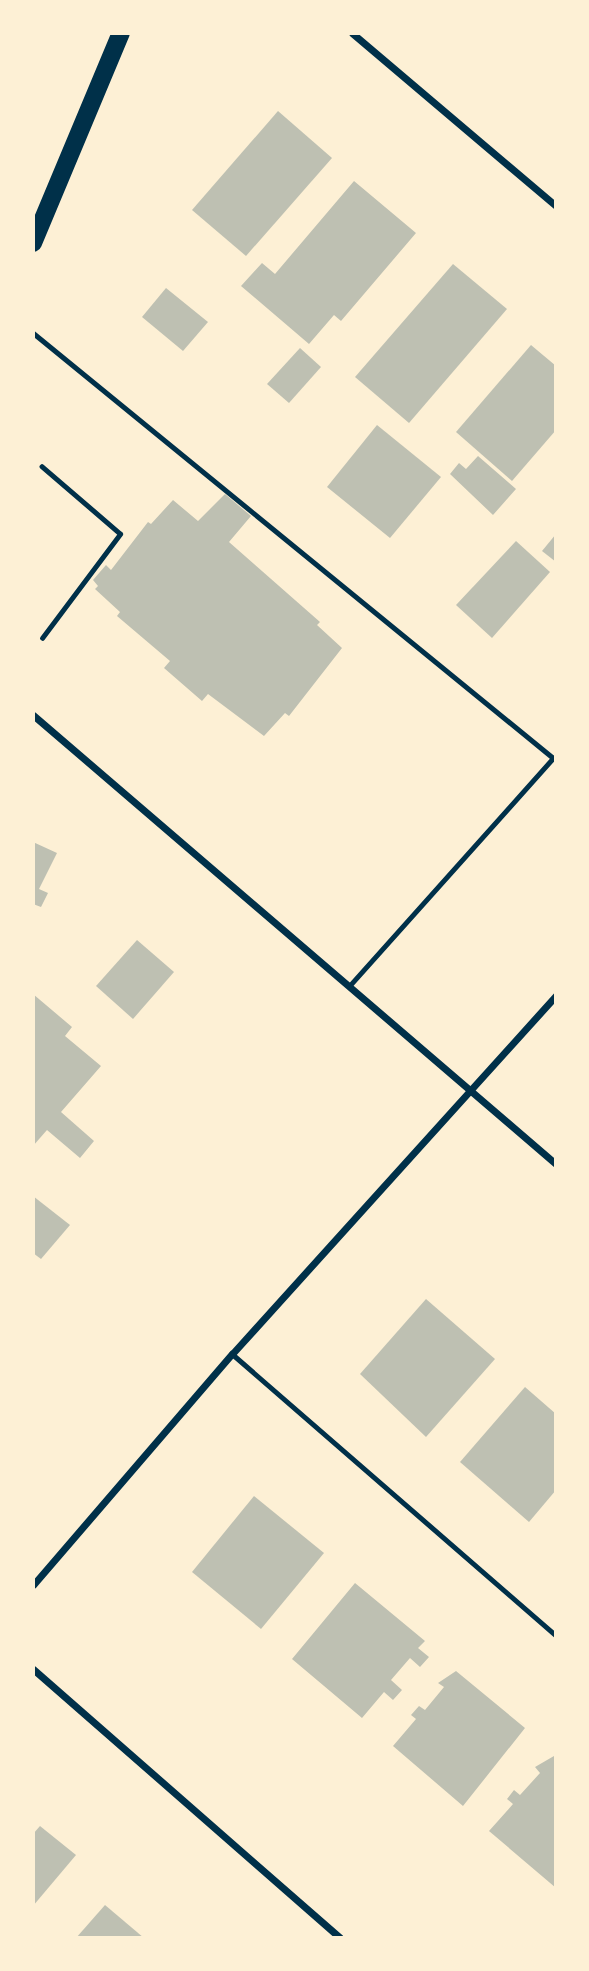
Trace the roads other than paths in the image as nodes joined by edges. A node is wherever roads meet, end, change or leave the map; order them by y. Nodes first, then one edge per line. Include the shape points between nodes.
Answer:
1 (121, 33) edge
2 (352, 33) edge
3 (556, 206) edge
4 (33, 243) edge
5 (33, 333) edge
6 (33, 715) edge
7 (351, 984) junction
8 (556, 995) edge
9 (473, 1092) junction
10 (556, 1164) edge
11 (232, 1354) junction
12 (33, 1585) edge
13 (556, 1636) edge
14 (33, 1669) edge
15 (340, 1938) edge

1 - 4 main road
2 - 3 street
5 - 7 lane via 553,758
6 - 7 street
7 - 9 street
8 - 9 street
9 - 10 street
9 - 11 street
11 - 12 street
11 - 13 lane
14 - 15 street

